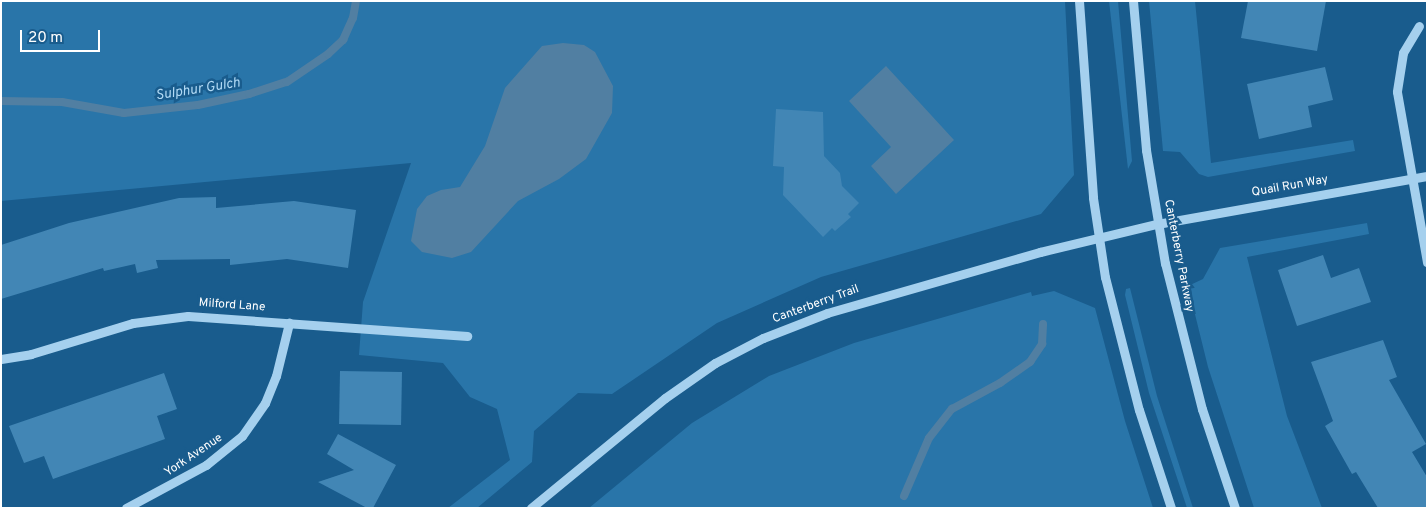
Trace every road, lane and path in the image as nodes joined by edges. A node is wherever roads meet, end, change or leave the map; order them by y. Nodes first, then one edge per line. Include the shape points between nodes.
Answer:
1 (1079, 1) edge
2 (1133, 1) edge
3 (1419, 26) dead end
4 (1427, 176) edge
5 (1411, 178) junction
6 (1157, 224) junction
7 (1100, 238) junction
8 (1427, 262) edge
9 (289, 323) junction
10 (467, 336) dead end
11 (1, 359) edge
12 (126, 508) edge
13 (531, 508) edge
14 (1171, 508) edge
15 (1235, 508) edge

1 - 7 street via 1087,132
2 - 6 street, Canterberry Parkway via 1141,108
3 - 5 street via 1406,44 1398,78
4 - 5 street, Quail Run Way
5 - 6 street, Quail Run Way
5 - 8 street
6 - 7 street, Canterberry Trail
6 - 15 street, Canterberry Parkway via 1202,409
7 - 13 street, Canterberry Trail via 858,302 763,338 715,363 665,398
7 - 14 street via 1124,356 1151,453
9 - 10 street, Milford Lane
9 - 11 street, Milford Lane via 208,316 150,319 31,354
9 - 12 street, York Avenue via 276,376 265,402 242,436 206,465

